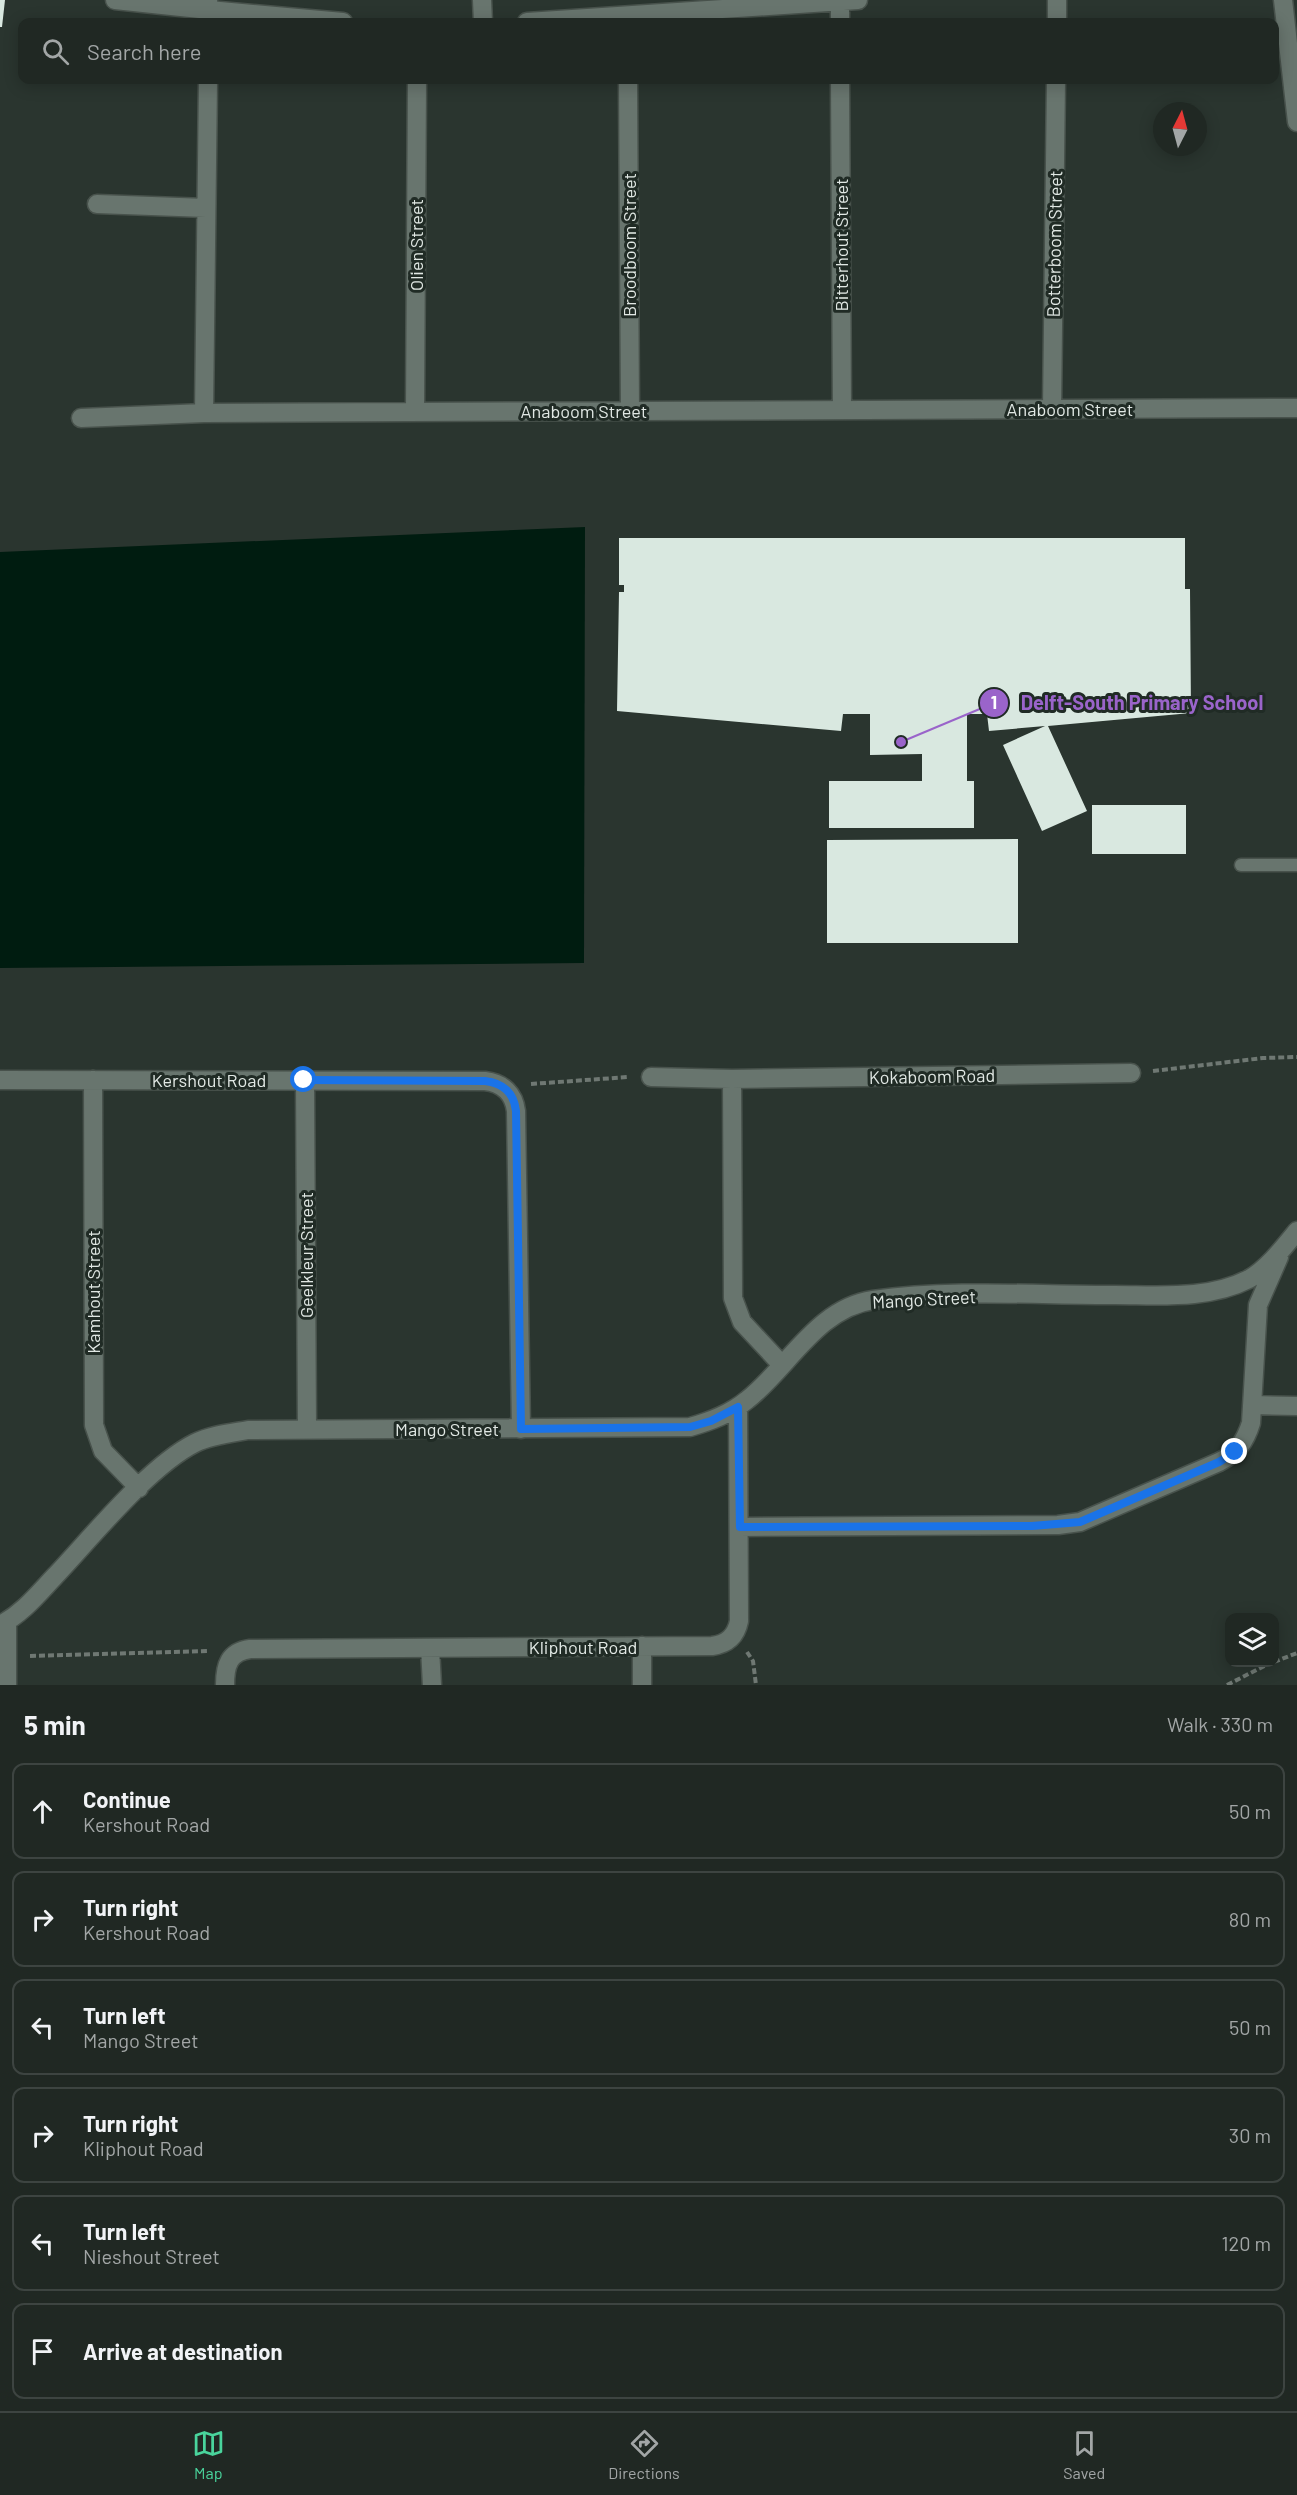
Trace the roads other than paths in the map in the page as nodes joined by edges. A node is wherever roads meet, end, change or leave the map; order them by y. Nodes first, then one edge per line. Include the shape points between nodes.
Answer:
1 (115, 0) edge
2 (482, 0) edge
3 (1057, 0) edge
4 (1283, 0) edge
5 (849, 1) edge
6 (806, 2) edge
7 (208, 11) edge
8 (294, 18) edge
9 (483, 18) edge
10 (638, 18) edge
11 (842, 18) edge
12 (1057, 18) edge
13 (208, 84) edge
14 (417, 84) edge
15 (628, 84) edge
16 (840, 84) edge
17 (1056, 84) edge
18 (1297, 122) edge
19 (97, 204) dead end
20 (206, 208) junction
21 (1297, 408) edge
22 (1052, 409) junction
23 (842, 410) junction
24 (415, 411) junction
25 (630, 411) junction
26 (204, 412) junction
27 (81, 418) dead end
28 (1241, 865) dead end
29 (1297, 865) edge
30 (1131, 1073) road end
31 (651, 1077) road end
32 (732, 1079) junction
33 (0, 1080) edge
34 (93, 1080) junction
35 (304, 1080) junction
36 (1297, 1231) edge
37 (1284, 1248) junction
38 (782, 1365) junction
39 (1252, 1405) junction
40 (1297, 1406) edge
41 (738, 1407) junction
42 (521, 1429) junction
43 (308, 1430) junction
44 (139, 1488) junction
45 (740, 1527) junction
46 (3, 1623) edge
47 (642, 1646) junction
48 (430, 1648) junction
49 (7, 1685) edge
50 (225, 1685) edge
51 (432, 1685) edge
52 (642, 1685) edge

1 - 7 street
2 - 9 street
3 - 12 street
4 - 18 street
5 - 6 street
5 - 11 street
6 - 10 street
7 - 8 street
13 - 20 street
14 - 24 street, Olien Street
15 - 25 street, Broodboom Street
16 - 23 street, Bitterhout Street
17 - 22 street, Botterboom Street
19 - 20 street
20 - 26 street
21 - 22 street, Anaboom Street
22 - 23 street, Anaboom Street
23 - 25 street, Anaboom Street
24 - 25 street, Anaboom Street
24 - 26 street, Anaboom Street
26 - 27 street, Anaboom Street
28 - 29 lane
30 - 32 street, Kokaboom Road
31 - 32 street, Kokaboom Road
32 - 38 street via 733,1298 742,1322
33 - 34 street, Kershout Road
34 - 35 street, Kershout Road
34 - 44 street, Kamhout Street via 94,1425 103,1451
35 - 42 street, Kershout Road via 485,1081 504,1087 511,1094 516,1111
35 - 43 street, Geelkleur Street
36 - 37 street, Mango Street
37 - 38 street, Mango Street via 1250,1278 1197,1294 871,1300 842,1311 815,1331
37 - 39 street via 1258,1305
38 - 41 street, Mango Street
39 - 40 street
39 - 45 street via 1247,1435 1228,1458 1080,1522 1032,1526
41 - 42 street, Mango Street via 690,1427
41 - 45 street
42 - 43 street, Mango Street
43 - 44 street, Mango Street via 248,1430 196,1442
44 - 46 street, Mango Street via 30,1602
45 - 47 street, Kliphout Road via 739,1621 734,1635 720,1645
46 - 49 street
47 - 48 street, Kliphout Road
47 - 52 street
48 - 50 street, Kliphout Road via 239,1651 225,1670
48 - 51 street

